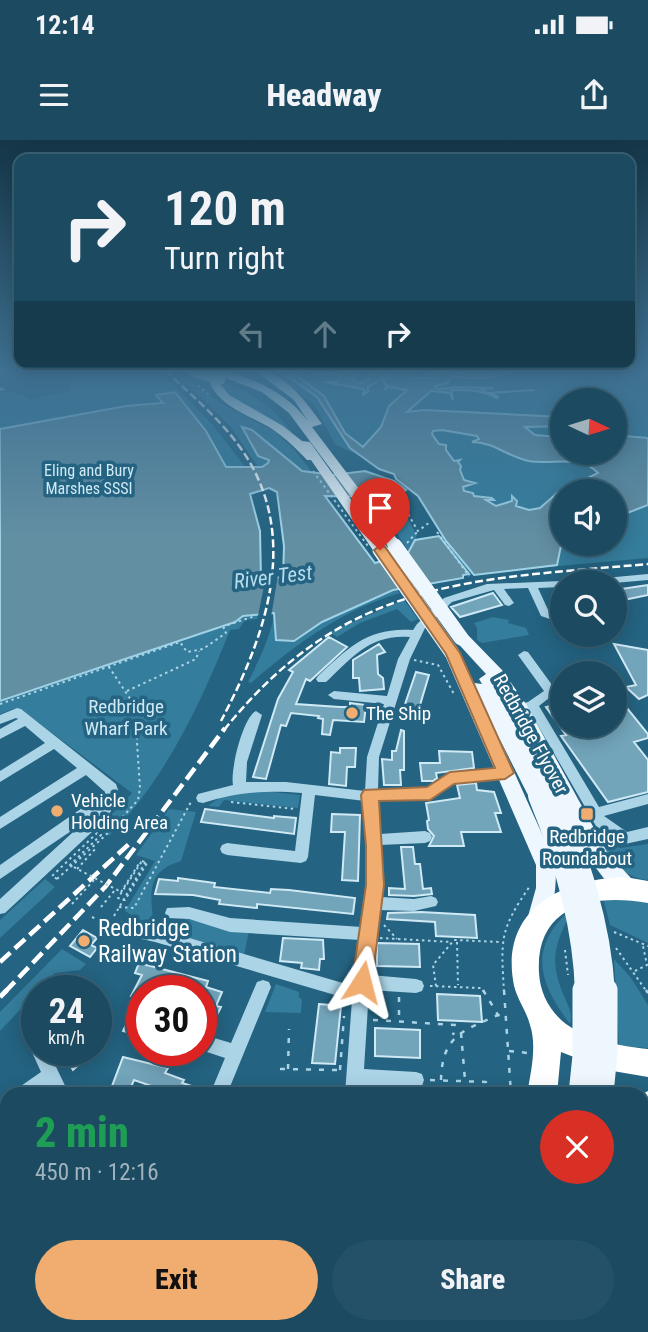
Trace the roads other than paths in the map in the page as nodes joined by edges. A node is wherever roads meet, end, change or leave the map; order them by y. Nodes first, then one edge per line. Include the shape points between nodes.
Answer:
1 (273, 426) edge
2 (291, 426) edge
3 (304, 426) edge
4 (317, 426) edge
5 (326, 473) junction
6 (343, 473) junction
7 (648, 577) edge
8 (627, 579) edge
9 (550, 584) edge
10 (531, 585) junction
11 (497, 587) junction
12 (509, 603) dead end
13 (550, 616) edge
14 (419, 630) junction
15 (457, 645) junction
16 (524, 655) dead end
17 (322, 679) dead end
18 (550, 685) edge
19 (334, 695) dead end
20 (550, 696) edge
21 (390, 701) junction
22 (526, 706) junction
23 (256, 715) dead end
24 (0, 720) edge
25 (26, 720) junction
26 (0, 735) edge
27 (54, 743) junction
28 (86, 768) junction
29 (505, 773) junction
30 (0, 776) edge
31 (240, 786) junction
32 (309, 790) junction
33 (545, 795) junction
34 (370, 796) junction
35 (204, 797) road end
36 (648, 799) edge
37 (107, 800) junction
38 (596, 813) junction
39 (0, 824) edge
40 (648, 832) edge
41 (425, 836) dead end
42 (374, 840) junction
43 (227, 849) dead end
44 (0, 873) edge
45 (643, 890) edge
46 (431, 902) dead end
47 (373, 903) junction
48 (0, 908) edge
49 (172, 913) dead end
50 (538, 920) junction
51 (115, 928) road end
52 (369, 931) junction
53 (416, 986) road end
54 (263, 987) dead end
55 (361, 989) junction
56 (544, 1022) junction
57 (217, 1047) edge
58 (235, 1053) junction
59 (648, 1063) edge
60 (48, 1066) edge
61 (50, 1076) junction
62 (349, 1080) edge
63 (416, 1080) road end
64 (33, 1087) edge
65 (57, 1087) edge
66 (221, 1087) edge
67 (543, 1087) edge
68 (582, 1087) edge
69 (602, 1087) edge

1 - 5 main road
2 - 5 main road
3 - 6 main road
4 - 6 main road
5 - 15 main road, bridge
6 - 15 main road, bridge
7 - 8 street
9 - 10 street
10 - 11 street
10 - 13 street
11 - 12 street
11 - 14 street via 472,590 448,600
14 - 17 street via 390,632 360,643
14 - 21 street
15 - 22 main road via 496,674
15 - 29 main road
15 - 33 main road, Redbridge Flyover
16 - 18 street
19 - 21 street
20 - 22 street
21 - 34 street via 373,757
22 - 38 street
22 - 45 main road via 600,858 616,878
23 - 31 street via 237,776
24 - 25 street via 16,712
25 - 26 street
25 - 27 street
27 - 28 street
27 - 30 street
28 - 37 street via 111,788
28 - 39 street
29 - 34 street via 450,778 430,793
29 - 50 main road via 546,865
31 - 32 street
31 - 35 street
32 - 34 street
32 - 43 street via 301,856
33 - 68 main road, Redbridge Flyover, bridge via 575,909 585,969
33 - 69 main road, Redbridge Flyover, bridge via 576,847 602,955 607,997
34 - 42 street
36 - 38 street
37 - 44 street
37 - 48 street via 103,813
38 - 40 street via 625,838
41 - 42 street
42 - 47 street
45 - 50 highway via 602,889 575,895
46 - 47 street
47 - 52 street
49 - 52 street via 230,925
50 - 56 highway via 526,943 525,971
51 - 55 street
52 - 55 street
53 - 55 street
54 - 58 street
55 - 62 street
56 - 59 highway via 592,1051
56 - 67 highway via 547,1058
57 - 58 street
58 - 66 street
60 - 61 street
61 - 64 street
61 - 65 street
62 - 63 street

